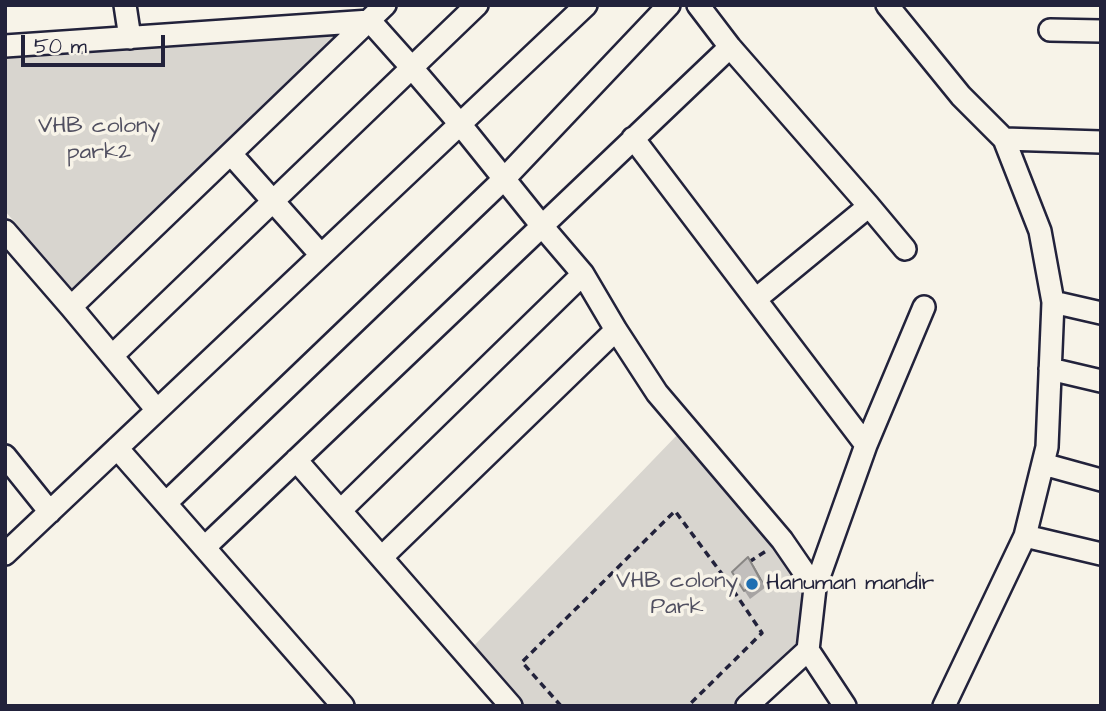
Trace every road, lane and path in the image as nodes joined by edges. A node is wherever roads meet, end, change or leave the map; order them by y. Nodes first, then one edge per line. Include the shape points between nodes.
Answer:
1 (125, 5) edge
2 (385, 5) edge
3 (477, 5) edge
4 (586, 5) edge
5 (669, 5) edge
6 (698, 5) edge
7 (887, 5) edge
8 (370, 21) junction
9 (1050, 30) dead end
10 (1101, 32) edge
11 (130, 38) junction
12 (5, 46) edge
13 (730, 47) junction
14 (412, 68) junction
15 (460, 124) junction
16 (633, 138) junction
17 (1004, 139) junction
18 (1101, 142) edge
19 (231, 154) junction
20 (504, 179) junction
21 (273, 202) junction
22 (869, 206) junction
23 (542, 226) junction
24 (5, 231) edge
25 (905, 249) dead end
26 (321, 255) junction
27 (583, 274) junction
28 (755, 299) junction
29 (1053, 302) junction
30 (71, 307) junction
31 (924, 307) dead end
32 (1101, 313) edge
33 (616, 330) junction
34 (112, 356) junction
35 (1050, 369) junction
36 (1101, 381) edge
37 (157, 411) junction
38 (866, 445) junction
39 (117, 448) junction
40 (5, 456) edge
41 (296, 460) junction
42 (1043, 464) junction
43 (1101, 480) edge
44 (166, 503) junction
45 (341, 510) junction
46 (50, 512) junction
47 (1025, 536) junction
48 (782, 540) junction
49 (205, 547) junction
50 (5, 554) edge
51 (1101, 554) edge
52 (382, 557) junction
53 (747, 564) edge
54 (816, 588) junction
55 (808, 650) junction
56 (343, 706) edge
57 (511, 706) edge
58 (561, 706) edge
59 (688, 706) edge
60 (747, 706) edge
61 (845, 706) edge
62 (944, 706) edge

1 - 11 street
2 - 8 street
3 - 14 street
4 - 15 street
5 - 20 street
6 - 13 street
7 - 17 street via 961,96
8 - 11 street
8 - 14 street
8 - 19 street
9 - 10 street
11 - 12 street
13 - 16 street
13 - 22 street
14 - 15 street
14 - 21 street
15 - 20 street
15 - 26 street
16 - 23 street
16 - 28 street
17 - 18 street
17 - 29 street via 1040,231
19 - 21 street
19 - 30 street
20 - 23 street
20 - 44 street
21 - 26 street
21 - 34 street
22 - 25 street
22 - 28 street
23 - 27 street
23 - 41 street
24 - 30 street
26 - 37 street
27 - 33 street
27 - 45 street
28 - 38 street
29 - 32 street
29 - 35 street
30 - 34 street
31 - 38 street
33 - 48 street via 657,393
33 - 52 street
34 - 37 street
35 - 36 street
35 - 42 street
37 - 39 street
38 - 54 street
39 - 44 street
39 - 46 street
40 - 46 street
41 - 45 street
41 - 49 street
42 - 43 street
42 - 47 street
44 - 49 street
45 - 52 street
46 - 50 street
47 - 51 street
47 - 62 street
48 - 53 path
48 - 54 street
49 - 56 street
52 - 57 street
54 - 55 street
55 - 60 street
55 - 61 street
58 - 59 path via 522,662 675,511 762,633

